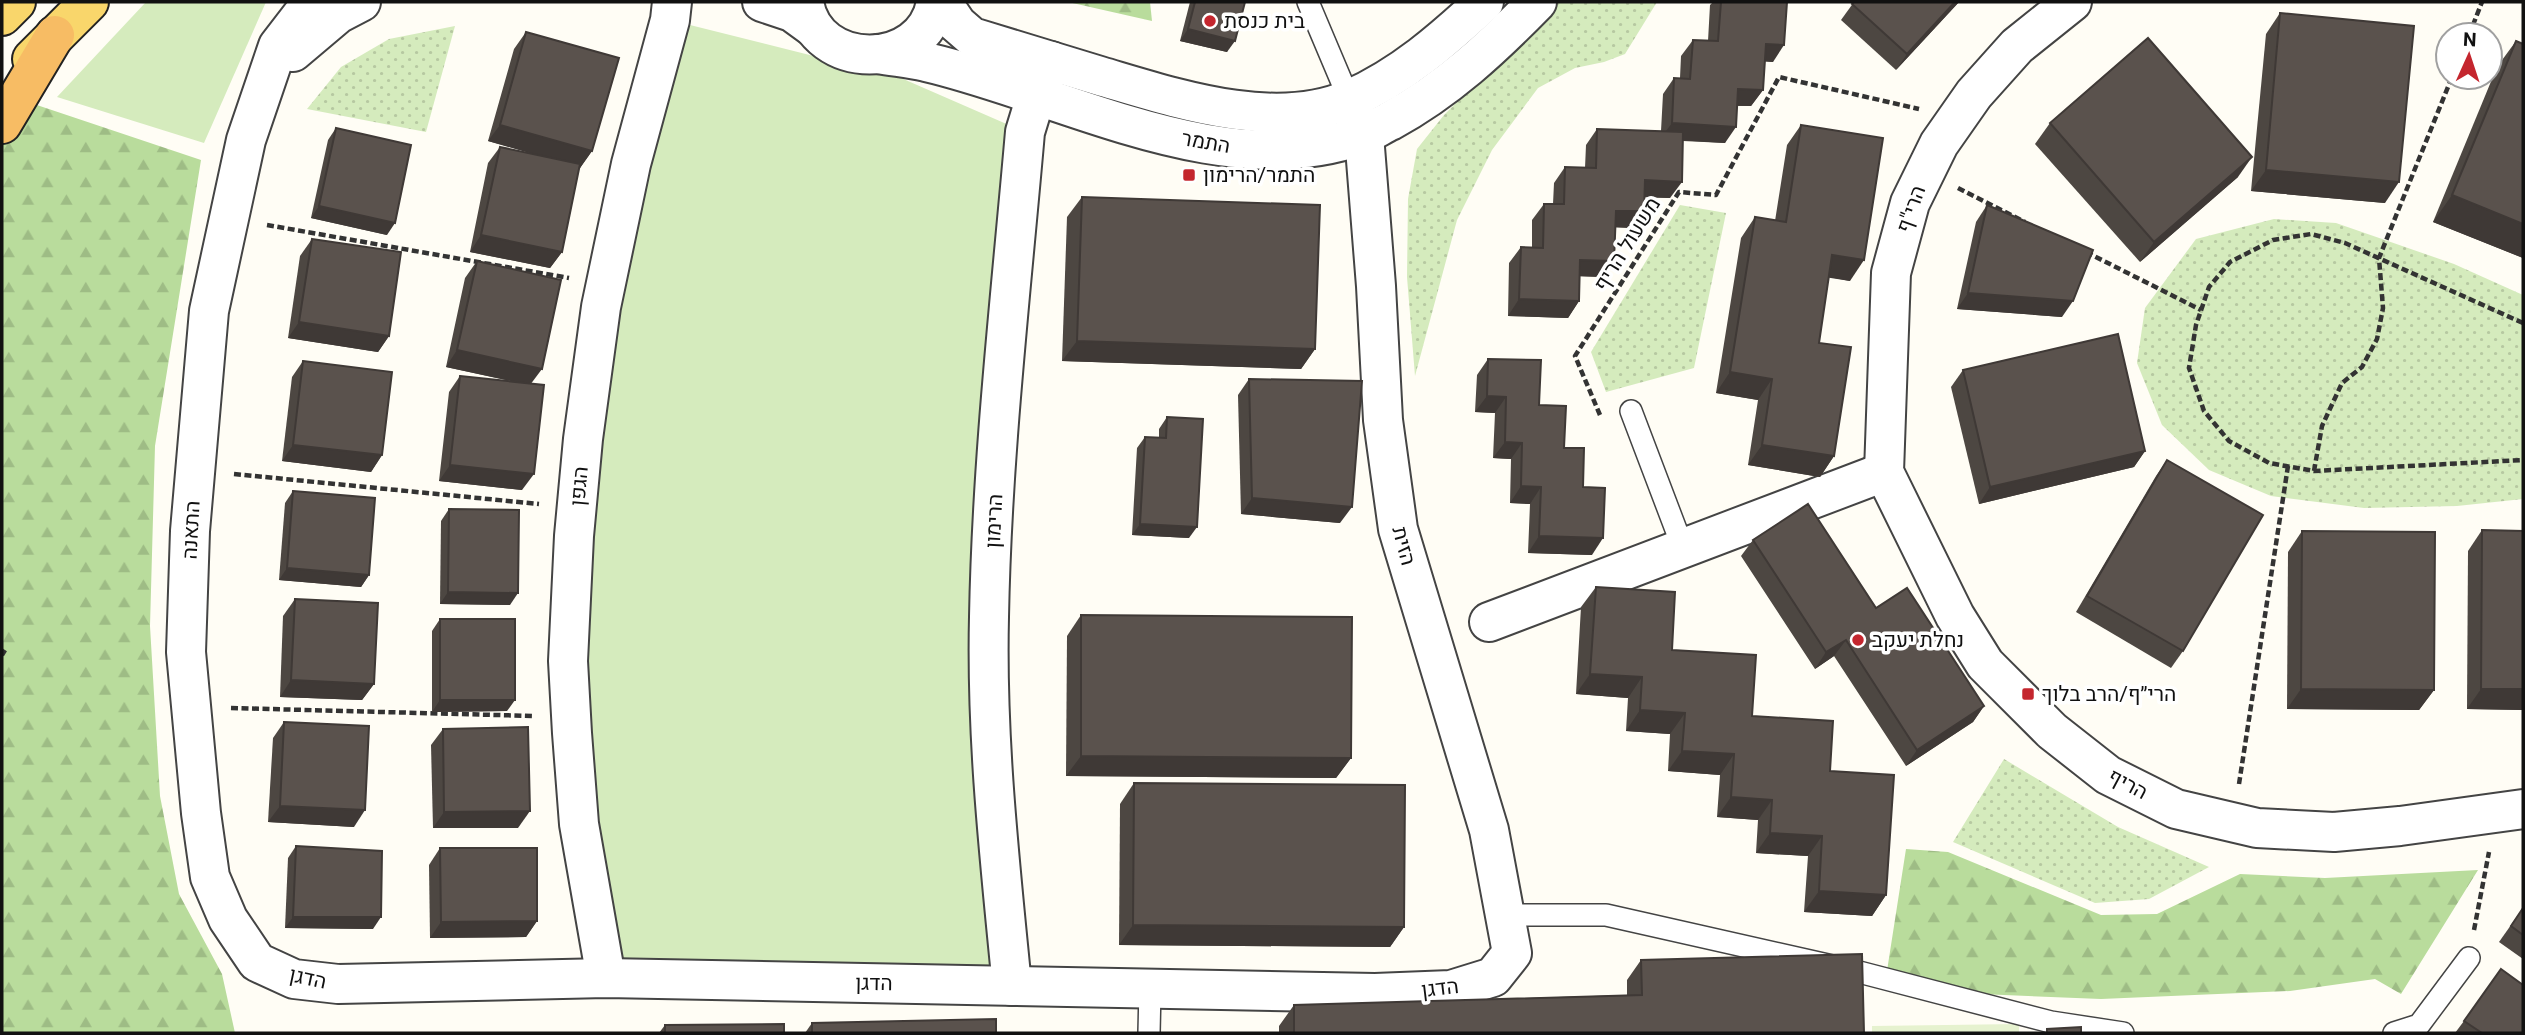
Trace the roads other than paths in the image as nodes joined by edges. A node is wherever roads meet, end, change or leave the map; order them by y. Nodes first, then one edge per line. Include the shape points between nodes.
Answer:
1 (16, 2) edge
2 (89, 2) edge
3 (312, 2) edge
4 (361, 2) edge
5 (672, 2) edge
6 (762, 2) edge
7 (936, 2) edge
8 (942, 2) edge
9 (1308, 2) edge
10 (1484, 2) edge
11 (1537, 2) edge
12 (2072, 2) edge
13 (809, 15) edge
14 (2, 16) edge
15 (55, 35) junction
16 (879, 54) junction
17 (1051, 61) junction
18 (2, 91) edge
19 (262, 92) junction
20 (1036, 96) junction
21 (1349, 99) junction
22 (2, 124) edge
23 (1364, 135) junction
24 (1631, 411) dead end
25 (1884, 472) junction
26 (1684, 548) junction
27 (1489, 622) dead end
28 (2510, 810) edge
29 (1506, 915) junction
30 (2469, 958) road end
31 (257, 962) joint
32 (1493, 977) joint
33 (606, 978) junction
34 (1012, 986) junction
35 (1150, 989) junction
36 (1149, 1033) edge
37 (2123, 1033) edge
38 (2394, 1033) edge

1 - 14 main road
2 - 15 main road
3 - 19 street, התאנה via 278,46
4 - 19 street, התאנה via 338,14 290,54
5 - 33 street, הגפן via 606,284 577,507 568,661 571,716 579,824
6 - 13 street
7 - 16 street via 930,21 915,39
8 - 17 street, התמר via 972,37
9 - 21 lane
10 - 21 street, התמר via 1403,71
11 - 23 street, התמר via 1451,82
12 - 25 street, הרי"ף via 2017,46 1974,94 1939,144 1910,203 1891,273
13 - 16 street, התמר via 832,44 853,54
15 - 18 main road
15 - 22 highway
16 - 20 street, התמר via 926,62
17 - 20 street, הרימון
17 - 21 street, התמר via 1177,99 1233,110 1282,113
19 - 31 street, התאנה via 246,140 209,311 190,531 186,652 210,877 228,919
20 - 23 street, התמר via 1168,136 1228,148 1284,151
20 - 34 street, הרימון via 1025,132 989,618 994,805
21 - 23 street, הזית
23 - 29 street, הזית via 1383,420 1398,529 1489,830
24 - 26 lane
25 - 26 street
25 - 28 street, הריף via 1955,616 1985,664 2052,731 2108,775 2176,809 2257,828 2334,832
26 - 27 street
29 - 32 street, הזית via 1512,953
29 - 37 lane via 1606,915 1859,972 2052,1022
30 - 38 lane via 2418,1025
31 - 33 street, הדגן via 294,979 338,984
32 - 35 street, הדגן via 1438,991
33 - 34 street, הדגן
34 - 35 street, הדגן
35 - 36 lane

